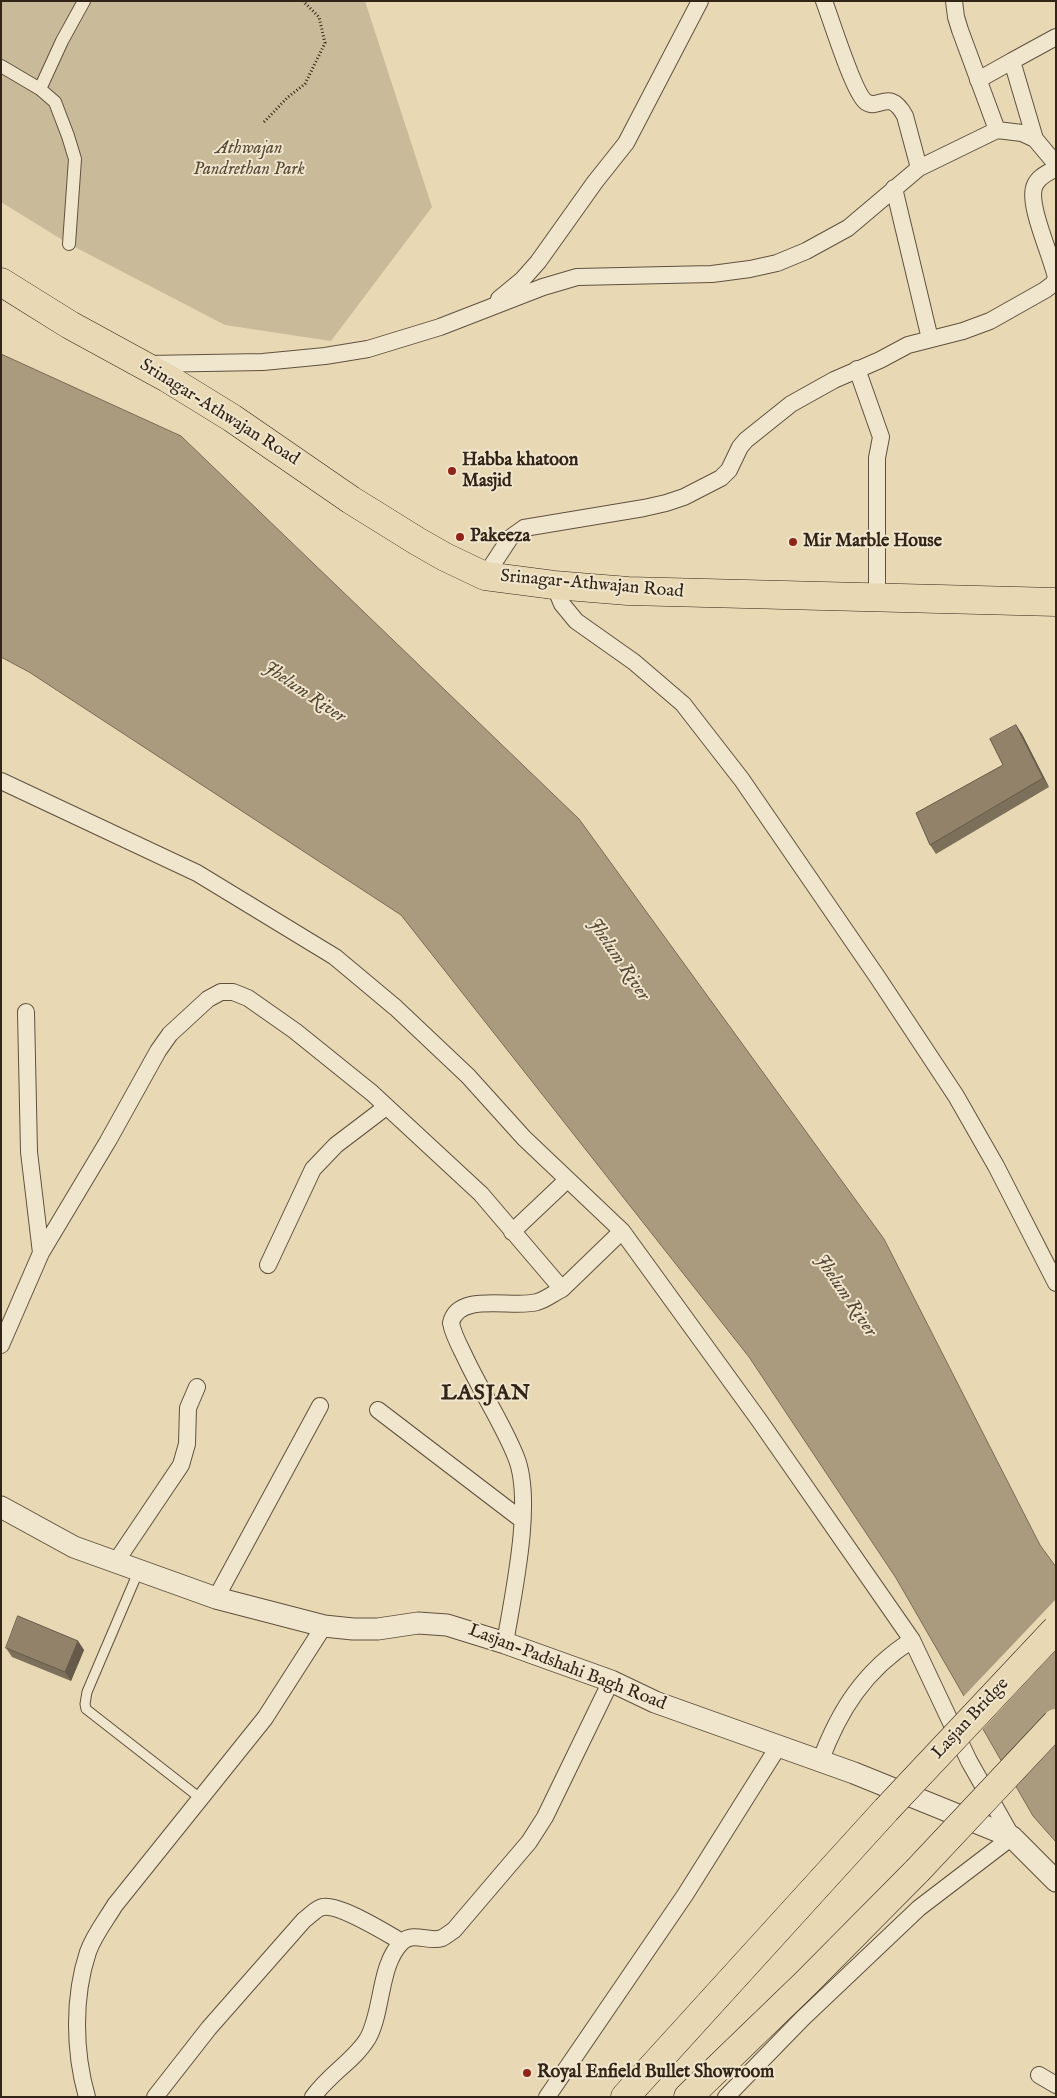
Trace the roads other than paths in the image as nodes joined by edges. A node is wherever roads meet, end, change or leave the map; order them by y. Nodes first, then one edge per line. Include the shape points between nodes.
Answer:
1 (84, 1) edge
2 (700, 1) edge
3 (824, 1) edge
4 (954, 1) edge
5 (1056, 37) edge
6 (1012, 61) junction
7 (1, 66) edge
8 (978, 80) junction
9 (40, 89) junction
10 (997, 130) junction
11 (1035, 139) junction
12 (1056, 164) edge
13 (919, 168) junction
14 (1056, 168) edge
15 (894, 188) junction
16 (69, 244) dead end
17 (1, 282) edge
18 (1054, 283) edge
19 (488, 308) junction
20 (930, 338) junction
21 (142, 364) junction
22 (857, 369) junction
23 (485, 576) junction
24 (554, 586) junction
25 (877, 599) junction
26 (1056, 602) edge
27 (1, 781) edge
28 (26, 1012) dead end
29 (386, 1107) junction
30 (567, 1180) junction
31 (622, 1231) junction
32 (512, 1232) junction
33 (41, 1253) junction
34 (268, 1266) dead end
35 (1056, 1283) edge
36 (562, 1289) junction
37 (1, 1344) edge
38 (197, 1387) dead end
39 (320, 1406) dead end
40 (378, 1410) dead end
41 (1, 1507) edge
42 (522, 1520) junction
43 (115, 1563) junction
44 (138, 1570) junction
45 (216, 1598) junction
46 (324, 1626) junction
47 (1056, 1629) edge
48 (912, 1640) junction
49 (505, 1643) junction
50 (611, 1681) junction
51 (1056, 1722) edge
52 (778, 1747) junction
53 (820, 1762) junction
54 (200, 1798) junction
55 (1012, 1837) junction
56 (1056, 1881) edge
57 (402, 1942) junction
58 (1039, 2075) dead end
59 (1056, 2085) edge
60 (87, 2097) edge
61 (154, 2097) edge
62 (314, 2097) edge
63 (547, 2097) edge
64 (625, 2097) edge
65 (688, 2097) edge
66 (726, 2097) edge

1 - 9 street
2 - 19 street via 626,143 538,262
3 - 13 street via 854,83 865,102 871,104 887,100 901,109
4 - 8 street via 956,17
5 - 6 street
6 - 8 street
6 - 11 street
7 - 9 street
8 - 10 street
9 - 16 street via 55,102 75,159
10 - 11 street via 1022,133
10 - 13 street
11 - 12 street
13 - 15 street
14 - 18 street via 1034,185 1037,218 1054,269
15 - 19 street via 848,228 777,263 712,274 577,277
15 - 20 street
17 - 21 highway, Srinagar-Athwajan Road
18 - 20 street via 990,321
19 - 21 street via 368,349 325,356 263,362
20 - 22 street
21 - 23 highway, Srinagar-Athwajan Road via 232,418 417,541
22 - 23 street via 791,404 754,432 740,447 729,470 721,478 666,503 524,528 510,538
22 - 25 street via 881,437 877,458
23 - 24 highway, Srinagar-Athwajan Road
24 - 25 highway, Srinagar-Athwajan Road
24 - 35 street via 576,621 634,662 683,704 742,780 956,1096
25 - 26 highway, Srinagar-Athwajan Road
27 - 30 street via 197,873 336,957 468,1076
28 - 33 street via 29,1152
29 - 32 street via 470,1183
29 - 33 street via 295,1031 248,998 233,992 221,992 208,999 170,1034 158,1051
29 - 34 street via 336,1145 313,1169
30 - 31 street
30 - 32 street
31 - 36 street
31 - 48 street
32 - 36 street
33 - 37 street
36 - 42 street via 538,1302 469,1305 456,1314 451,1323 517,1459 522,1476
38 - 43 street via 188,1408 187,1444 181,1465
39 - 45 street
40 - 42 street
41 - 43 street, Lasjan-Padshahi Bagh Road via 74,1547
42 - 49 street
43 - 44 street, Lasjan-Padshahi Bagh Road
44 - 45 street, Lasjan-Padshahi Bagh Road
44 - 54 lane via 87,1692 86,1709
45 - 46 street, Lasjan-Padshahi Bagh Road
46 - 49 street, Lasjan-Padshahi Bagh Road via 353,1630 418,1623 447,1625
46 - 54 street via 265,1718
47 - 64 highway, Lasjan Bridge, bridge
48 - 53 street via 896,1650 855,1691 830,1734
48 - 55 street via 969,1761
49 - 50 street, Lasjan-Padshahi Bagh Road
50 - 52 street, Lasjan-Padshahi Bagh Road via 655,1702
50 - 57 street via 529,1842 454,1930 435,1940 413,1937
51 - 65 highway, bridge via 917,1872
52 - 53 street, Lasjan-Padshahi Bagh Road
52 - 63 street via 685,1895
53 - 55 street, Lasjan-Padshahi Bagh Road
54 - 60 street via 115,1905 88,1951 78,2005 81,2076
55 - 56 street
55 - 66 street via 919,1908 803,2018
57 - 61 street via 349,1913 335,1908 316,1910 228,2006
57 - 62 street via 388,1967 377,2017 368,2038 322,2084
58 - 59 street

